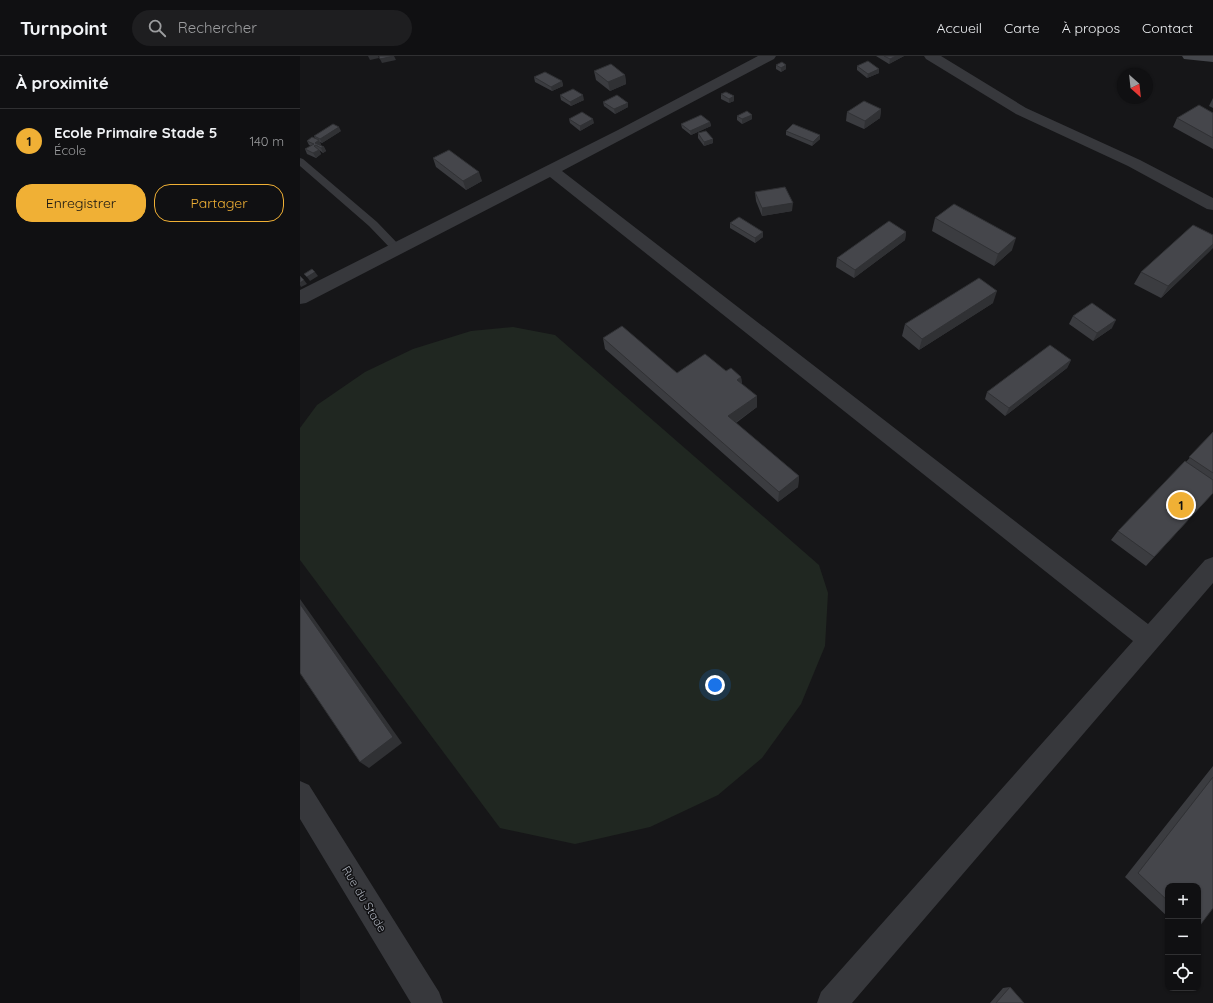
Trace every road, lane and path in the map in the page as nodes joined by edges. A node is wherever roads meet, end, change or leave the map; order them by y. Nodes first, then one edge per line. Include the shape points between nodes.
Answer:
1 (769, 56) edge
2 (931, 56) edge
3 (1189, 56) edge
4 (1213, 58) edge
5 (300, 161) edge
6 (551, 170) junction
7 (1213, 205) edge
8 (397, 249) junction
9 (300, 298) edge
10 (1213, 566) edge
11 (1149, 639) junction
12 (300, 794) edge
13 (428, 1003) edge
14 (832, 1003) edge

1 - 6 street
2 - 7 street via 1021,111 1134,164
3 - 4 street
5 - 8 lane via 373,224
6 - 8 street
6 - 11 street
8 - 9 street
10 - 11 street
11 - 14 street
12 - 13 street, Rue du Stade

